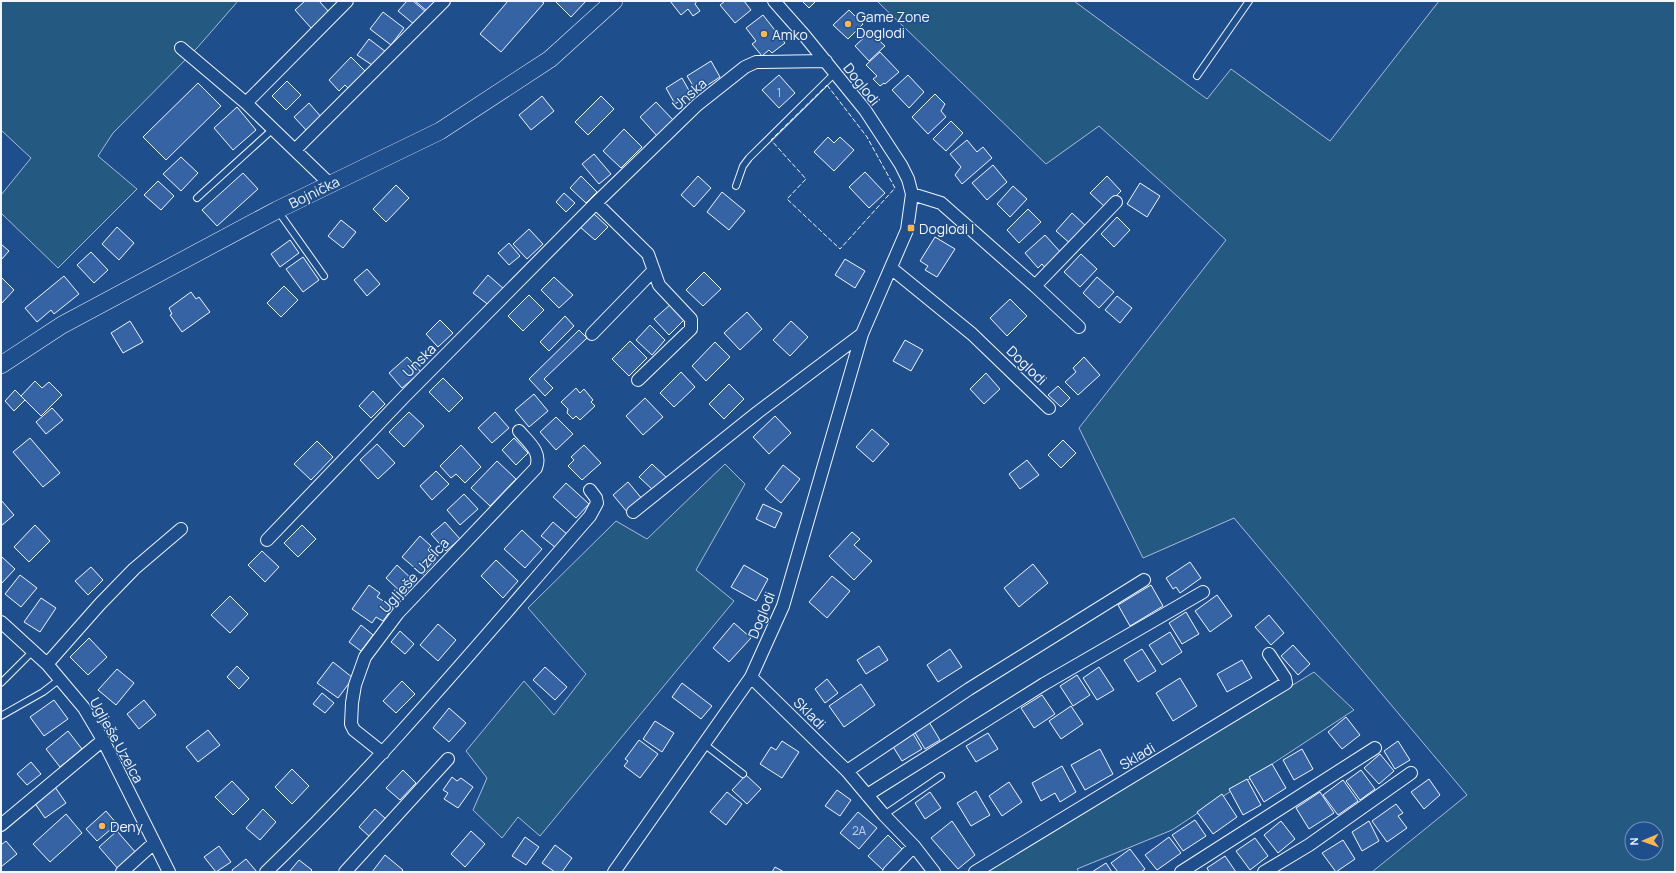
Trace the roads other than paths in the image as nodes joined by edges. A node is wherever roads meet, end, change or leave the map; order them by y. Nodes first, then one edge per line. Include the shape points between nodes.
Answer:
1 (347, 1) edge
2 (444, 1) edge
3 (613, 1) edge
4 (774, 1) edge
5 (1249, 1) edge
6 (181, 48) dead end
7 (826, 61) junction
8 (835, 73) junction
9 (1197, 76) dead end
10 (246, 103) junction
11 (273, 130) junction
12 (295, 150) junction
13 (330, 184) junction
14 (736, 186) dead end
15 (912, 194) junction
16 (197, 198) dead end
17 (1116, 202) dead end
18 (596, 203) junction
19 (277, 210) junction
20 (891, 268) junction
21 (654, 270) junction
22 (324, 276) dead end
23 (1035, 286) junction
24 (1078, 327) dead end
25 (592, 334) dead end
26 (862, 334) junction
27 (1, 365) edge
28 (638, 380) dead end
29 (1049, 408) dead end
30 (519, 431) dead end
31 (590, 490) dead end
32 (633, 512) dead end
33 (181, 529) dead end
34 (267, 540) dead end
35 (1144, 580) dead end
36 (1203, 592) dead end
37 (1, 622) edge
38 (33, 651) junction
39 (1269, 654) dead end
40 (47, 664) junction
41 (751, 677) junction
42 (60, 679) junction
43 (1, 683) edge
44 (1, 716) edge
45 (103, 740) junction
46 (704, 744) junction
47 (1375, 748) dead end
48 (383, 753) junction
49 (448, 759) dead end
50 (848, 771) junction
51 (1411, 773) dead end
52 (743, 774) dead end
53 (941, 776) dead end
54 (867, 795) junction
55 (884, 815) junction
56 (1, 825) edge
57 (154, 843) junction
58 (914, 846) junction
59 (122, 872) edge
60 (169, 872) edge
61 (266, 872) edge
62 (345, 872) edge
63 (614, 872) edge
64 (889, 872) edge
65 (934, 872) edge
66 (975, 872) edge
67 (1181, 872) edge
68 (1264, 872) edge

1 - 10 street
2 - 12 street
3 - 13 main road, Bojnička via 550,59 440,131
4 - 7 street, Doglodi
5 - 9 lane
6 - 10 street
7 - 8 street, Doglodi
7 - 18 street, Unska via 756,62 745,67 697,105
8 - 14 lane via 749,158 743,166
8 - 15 street, Doglodi via 865,110 901,165
10 - 11 street
11 - 12 street
11 - 16 lane
12 - 13 street
13 - 19 main road, Bojnička
15 - 20 street, Doglodi via 907,230
15 - 23 street via 941,203
17 - 23 street
18 - 21 street via 648,254
18 - 34 street, Unska
19 - 22 lane
19 - 27 main road, Bojnička via 62,325
20 - 26 street, Doglodi
20 - 29 street, Doglodi via 972,334
21 - 25 street
21 - 28 street via 658,285 691,319 692,324 691,329
23 - 24 street
26 - 32 street, Doglodi via 758,412
26 - 41 street, Doglodi via 783,606
30 - 48 street, Uglješe Uzelca via 538,453 539,461 536,468 398,613 365,657 355,685 352,724 354,730
31 - 48 street via 597,503 590,516
33 - 40 street via 134,569
35 - 50 street via 969,689
36 - 54 street via 1044,684
37 - 38 street, Uglješe Uzelca
38 - 40 street, Uglješe Uzelca
38 - 43 lane
39 - 66 street, Skladi via 1286,683
40 - 42 street, Uglješe Uzelca
41 - 46 street, Doglodi
41 - 50 street, Skladi
42 - 44 lane via 44,692
42 - 45 street, Uglješe Uzelca via 84,708
45 - 56 street
45 - 57 street, Uglješe Uzelca
46 - 52 lane
46 - 63 street, Doglodi
47 - 67 street
48 - 61 street via 317,823
49 - 62 street
50 - 54 street, Skladi
51 - 68 street via 1309,845
53 - 55 lane
54 - 55 street, Skladi
55 - 58 street, Skladi
57 - 59 street
57 - 60 street, Uglješe Uzelca
58 - 64 street
58 - 65 street, Skladi

